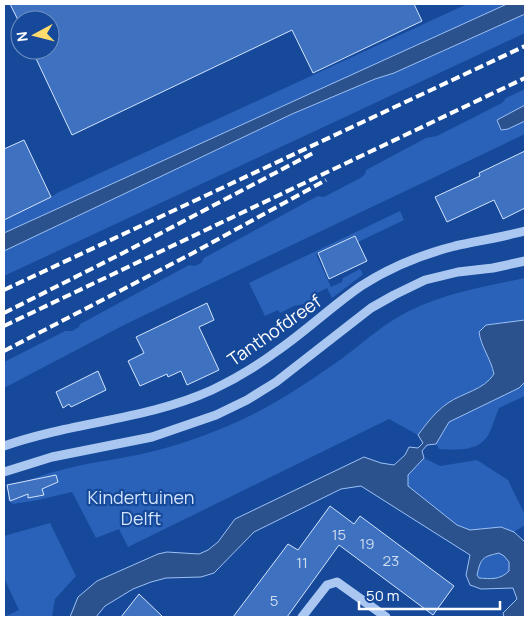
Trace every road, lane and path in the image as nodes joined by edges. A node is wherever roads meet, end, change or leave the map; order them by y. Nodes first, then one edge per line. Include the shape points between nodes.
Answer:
1 (525, 232) edge
2 (525, 261) edge
3 (4, 446) edge
4 (4, 472) edge
5 (302, 617) edge
6 (386, 617) edge

1 - 3 street, Tanthofdreef via 454,246 420,256 391,270 361,286 241,375 190,399 158,410 50,432
2 - 4 street via 425,280 394,295 372,308 276,382 216,415 152,437 52,456
5 - 6 street via 326,586 337,582

